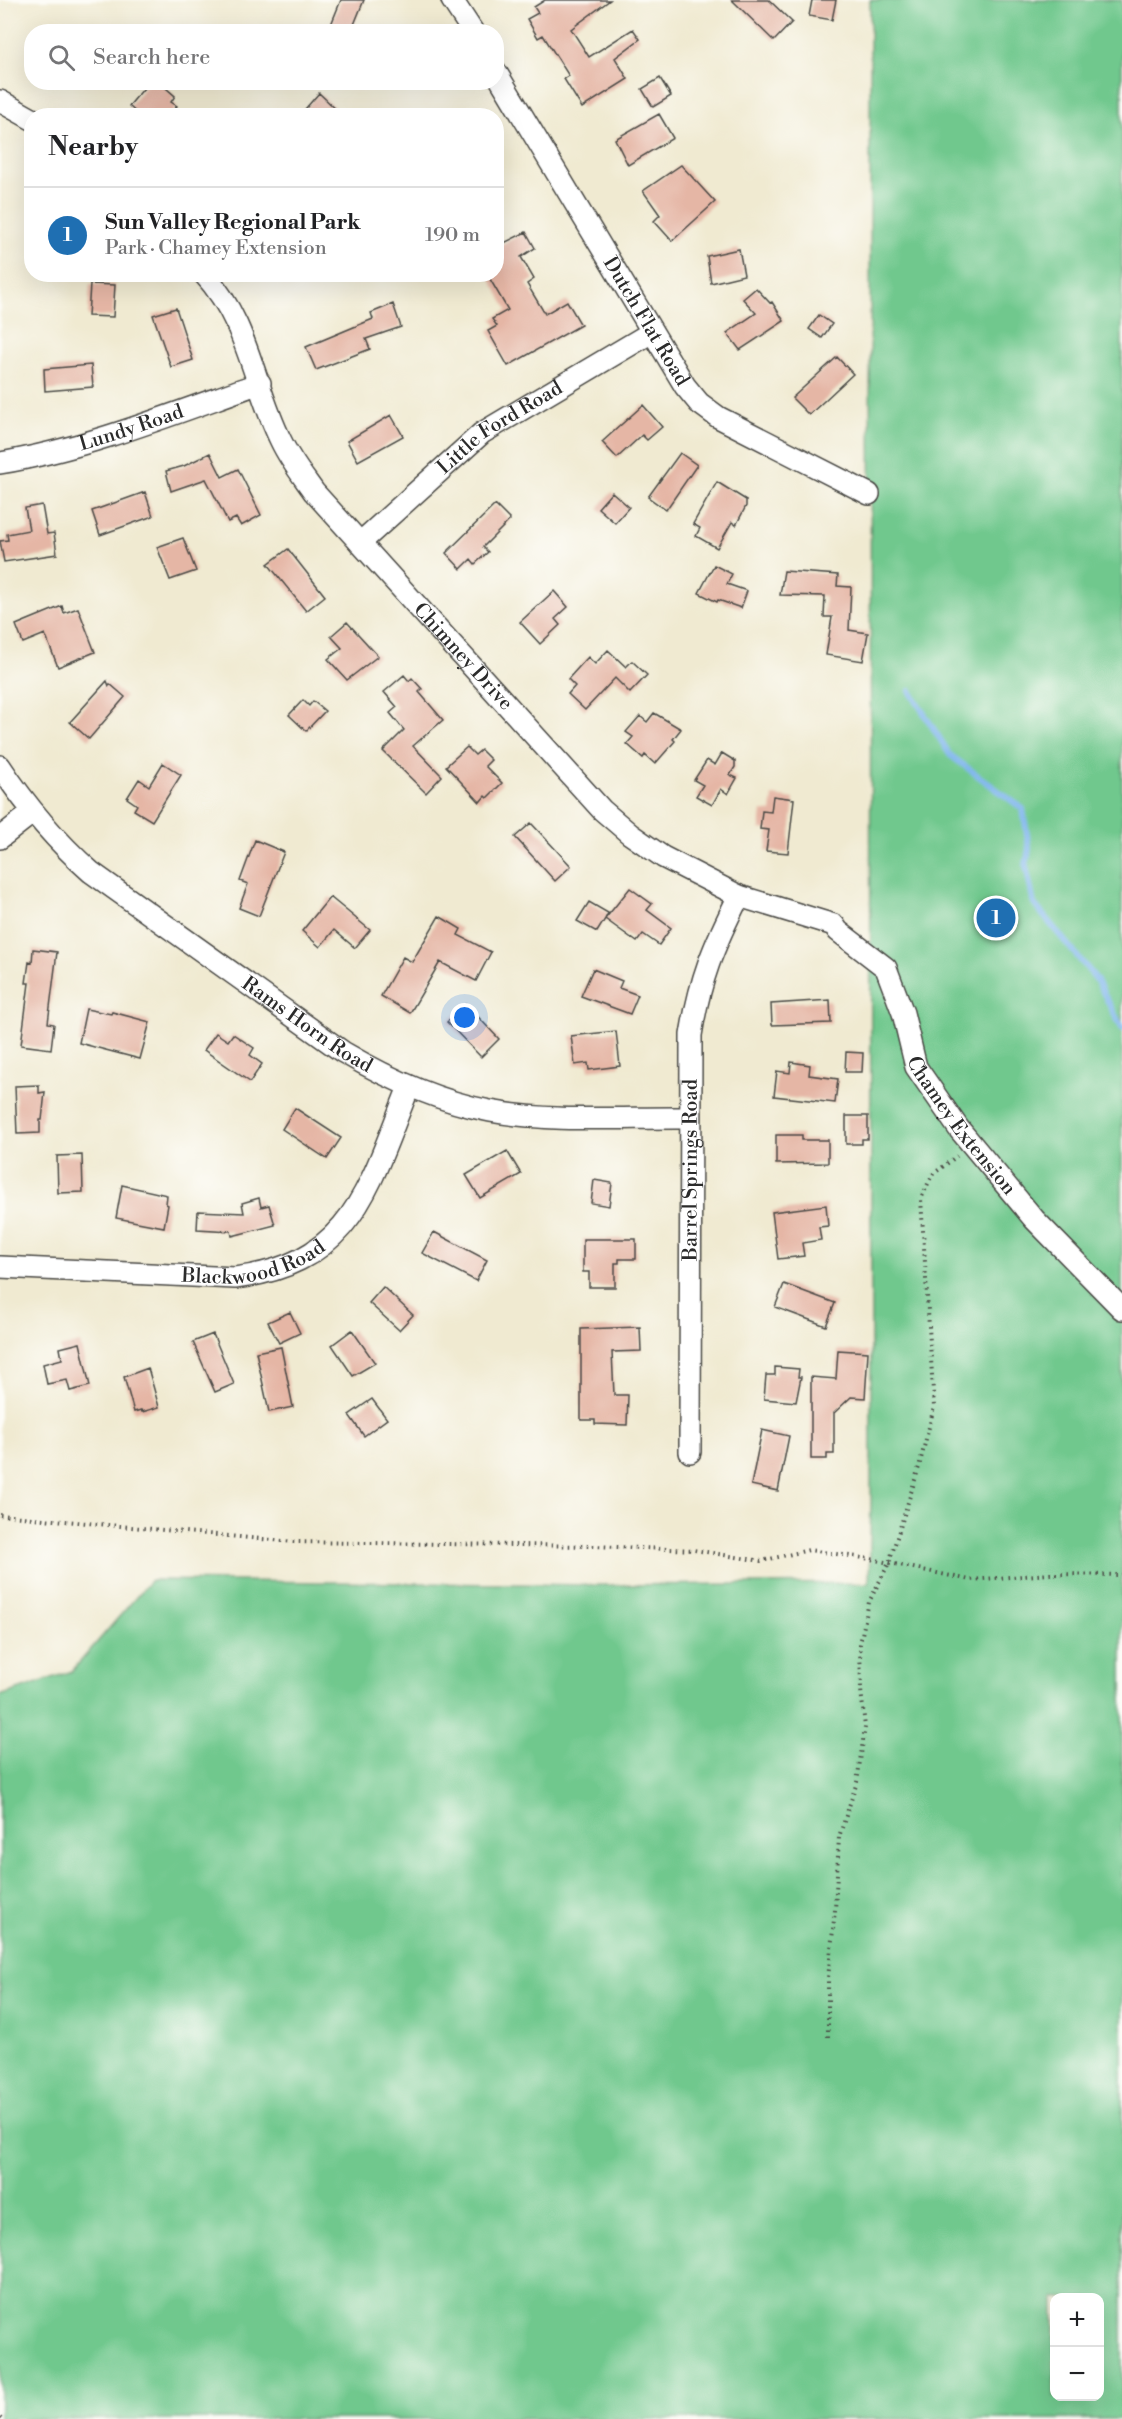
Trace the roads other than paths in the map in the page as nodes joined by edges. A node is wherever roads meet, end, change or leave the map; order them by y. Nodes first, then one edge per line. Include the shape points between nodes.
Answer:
1 (452, 0) edge
2 (467, 24) edge
3 (504, 85) edge
4 (0, 101) edge
5 (24, 114) edge
6 (210, 282) edge
7 (652, 332) junction
8 (260, 383) junction
9 (0, 463) edge
10 (869, 494) dead end
11 (360, 543) junction
12 (0, 766) edge
13 (32, 813) junction
14 (0, 838) edge
15 (739, 896) junction
16 (834, 925) joint
17 (409, 1087) junction
18 (690, 1118) junction
19 (0, 1267) edge
20 (1122, 1309) edge
21 (690, 1452) dead end

1 - 2 street
3 - 7 street, Dutch Flat Road
4 - 5 street
6 - 8 street, Chimney Drive via 240,328
7 - 10 street, Dutch Flat Road via 699,403 718,417
7 - 11 street, Little Ford Road via 482,434
8 - 9 street, Lundy Road via 82,445
8 - 11 street, Chimney Drive via 280,439 296,467
11 - 15 street, Chimney Drive via 602,810 663,857
12 - 13 street, Rams Horn Road
13 - 14 street
13 - 17 street, Rams Horn Road via 91,872 343,1052
15 - 16 street, Chimney Drive
15 - 18 street, Barrel Springs Road via 707,963 697,998 691,1035
16 - 20 street, Chamey Extension via 886,968 903,1013 916,1067 972,1145 1034,1219
17 - 18 street, Rams Horn Road via 450,1102 535,1117
17 - 19 street, Blackwood Road via 366,1192 352,1215 334,1236 288,1267 235,1278
18 - 21 street, Barrel Springs Road

